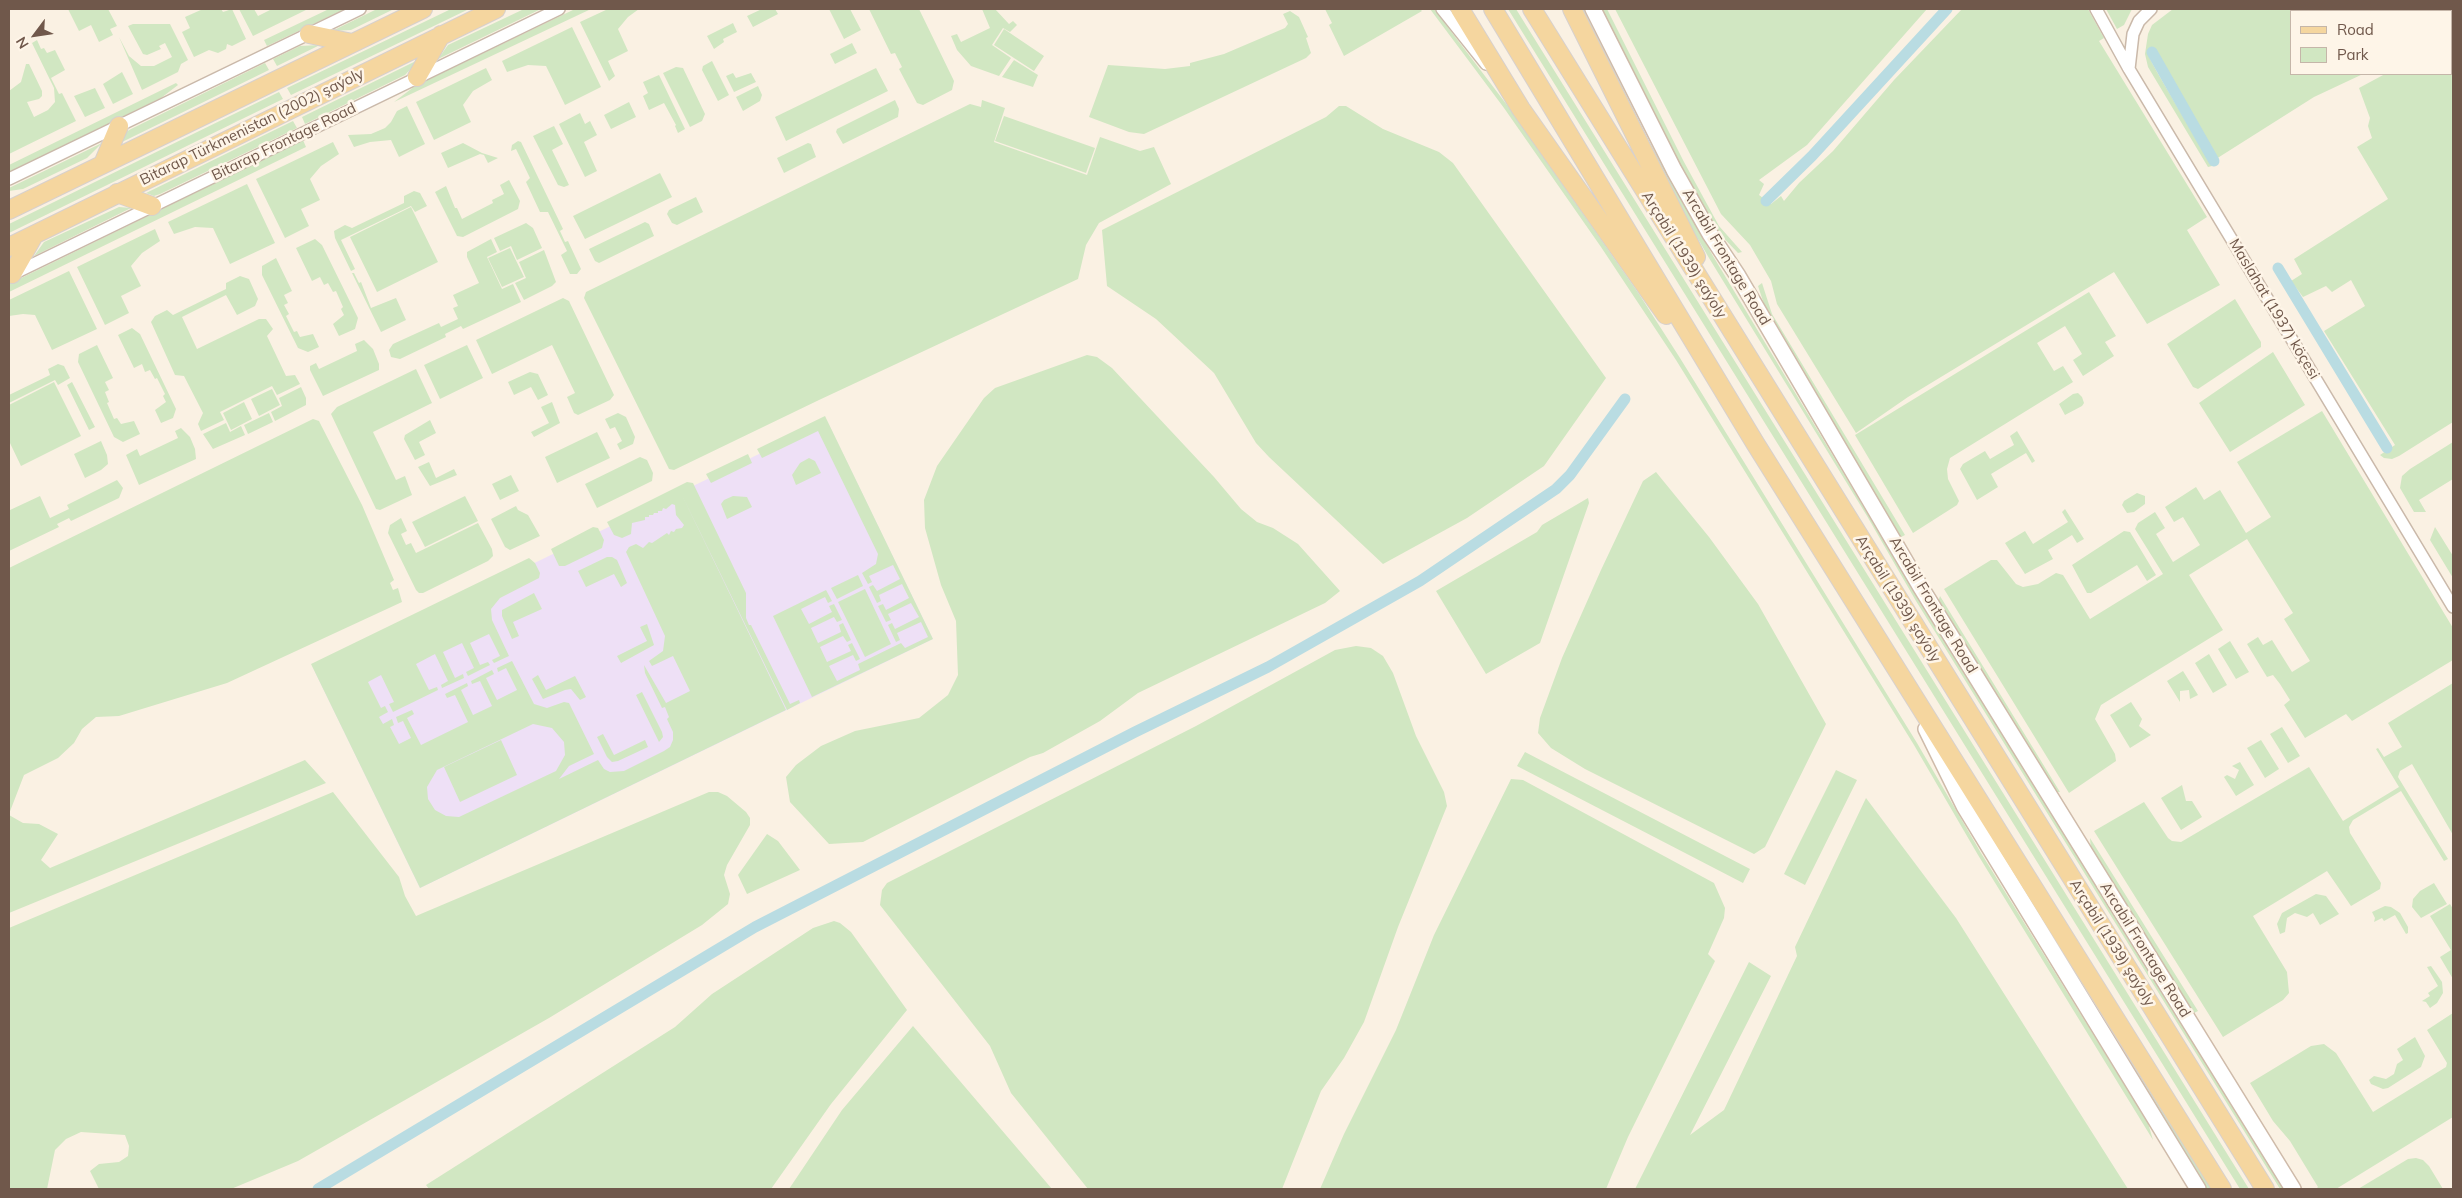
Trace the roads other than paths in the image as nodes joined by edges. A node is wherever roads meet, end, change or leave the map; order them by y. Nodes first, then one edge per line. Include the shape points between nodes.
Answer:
1 (360, 9) edge
2 (423, 9) edge
3 (496, 9) edge
4 (559, 9) edge
5 (1442, 9) edge
6 (1460, 9) edge
7 (1493, 9) edge
8 (1532, 9) edge
9 (1572, 9) edge
10 (1593, 9) edge
11 (2096, 9) edge
12 (2151, 9) edge
13 (309, 34) junction
14 (441, 35) junction
15 (352, 43) junction
16 (2129, 69) junction
17 (418, 77) junction
18 (1521, 109) junction
19 (119, 126) junction
20 (103, 164) junction
21 (9, 179) edge
22 (117, 193) junction
23 (12, 205) edge
24 (152, 206) junction
25 (34, 235) junction
26 (9, 247) edge
27 (11, 275) edge
28 (1751, 364) junction
29 (1755, 443) junction
30 (2453, 607) edge
31 (1893, 662) junction
32 (2198, 1189) edge
33 (2222, 1189) edge
34 (2265, 1189) edge
35 (2293, 1189) edge

1 - 13 street
2 - 15 main road
3 - 14 main road, Bitarap Türkmenistan (2002) şaýoly
4 - 17 street, Bitarap Frontage Road
5 - 18 street
6 - 18 main road
7 - 29 main road
8 - 28 main road, Arçabil (1939) şaýoly
9 - 28 main road
10 - 35 street, Arcabil Frontage Road via 1710,234 1926,595
11 - 16 street, Maslahat (1937) köçesi
12 - 16 street via 2139,21 2133,34
13 - 15 main road
13 - 19 street
14 - 17 main road
14 - 22 main road, Bitarap Türkmenistan (2002) şaýoly
15 - 20 main road
16 - 30 street, Maslahat (1937) köçesi
17 - 24 street, Bitarap Frontage Road
18 - 29 main road
19 - 20 main road
19 - 21 street
20 - 23 main road
22 - 24 main road
22 - 25 main road, Bitarap Türkmenistan (2002) şaýoly
24 - 27 street, Bitarap Frontage Road
25 - 26 main road, Bitarap Türkmenistan (2002) şaýoly
25 - 27 main road
28 - 34 main road, Arçabil (1939) şaýoly
29 - 31 main road
31 - 32 street via 1964,806
31 - 33 main road

